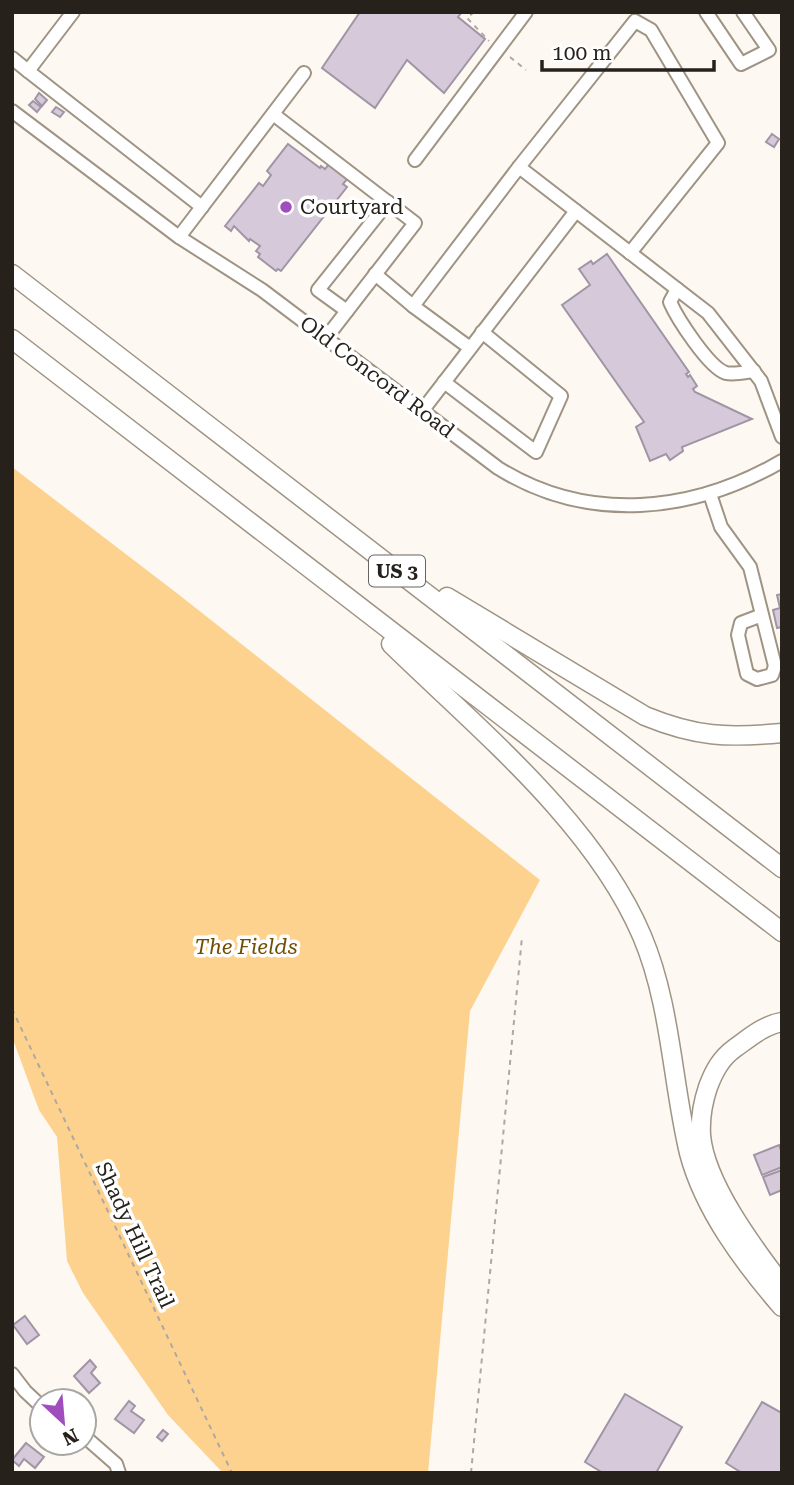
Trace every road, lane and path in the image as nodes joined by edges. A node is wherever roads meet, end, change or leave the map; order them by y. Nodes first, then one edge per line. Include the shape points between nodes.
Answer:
1 (73, 12) edge
2 (474, 12) edge
3 (526, 12) edge
4 (706, 12) edge
5 (743, 12) edge
6 (499, 48) junction
7 (12, 58) edge
8 (526, 70) dead end
9 (28, 71) junction
10 (304, 73) dead end
11 (12, 111) edge
12 (273, 114) junction
13 (415, 160) dead end
14 (519, 167) junction
15 (388, 202) junction
16 (202, 206) junction
17 (576, 211) junction
18 (179, 237) junction
19 (630, 253) junction
20 (12, 274) edge
21 (375, 274) junction
22 (677, 289) junction
23 (413, 306) junction
24 (347, 312) junction
25 (482, 332) junction
26 (326, 338) junction
27 (12, 339) edge
28 (470, 348) junction
29 (754, 371) junction
30 (443, 382) junction
31 (422, 411) junction
32 (782, 437) edge
33 (782, 461) edge
34 (710, 494) junction
35 (373, 552) junction
36 (328, 583) junction
37 (762, 615) junction
38 (782, 733) edge
39 (782, 868) edge
40 (782, 932) edge
41 (522, 937) dead end
42 (12, 1009) edge
43 (782, 1022) edge
44 (782, 1285) edge
45 (782, 1307) edge
46 (12, 1374) edge
47 (28, 1394) edge
48 (98, 1448) edge
49 (119, 1473) edge
50 (232, 1473) edge
51 (471, 1473) edge

1 - 9 street
2 - 6 path via 467,18
3 - 6 street
4 - 5 street via 741,64 769,50
6 - 8 path
6 - 13 street
7 - 9 street
9 - 16 street
10 - 12 street
11 - 18 street, Old Concord Road
12 - 15 street
12 - 16 street
14 - 17 street
14 - 19 street via 635,21 651,30 718,143
14 - 23 street
15 - 21 street via 415,223
15 - 24 street via 318,290
16 - 18 street
17 - 19 street
17 - 25 street
18 - 26 street, Old Concord Road
19 - 22 street
20 - 35 highway, US 3
21 - 23 street
21 - 24 street
22 - 29 street via 708,313
22 - 29 street via 670,302 674,313 715,366 726,373
23 - 28 street
24 - 26 street
25 - 28 street
25 - 30 street via 561,396 536,452
26 - 31 street, Old Concord Road
27 - 36 highway, US 3
28 - 30 street
29 - 32 street
30 - 31 street
31 - 34 street, Old Concord Road via 505,472 559,495 637,505
33 - 34 street, Old Concord Road
34 - 37 street via 717,519 752,574
35 - 38 highway via 645,716 716,736
35 - 39 highway, US 3
36 - 40 highway, US 3
36 - 45 highway via 520,769 565,819 626,902 659,983 690,1157 729,1237
37 - 37 street via 741,623 738,635 747,674 757,679 772,675 775,666
41 - 51 path
42 - 50 path, Shady Hill Trail
43 - 44 highway via 755,1033 726,1054 703,1102 701,1134 707,1162 727,1203
46 - 47 street
48 - 49 street via 116,1464

